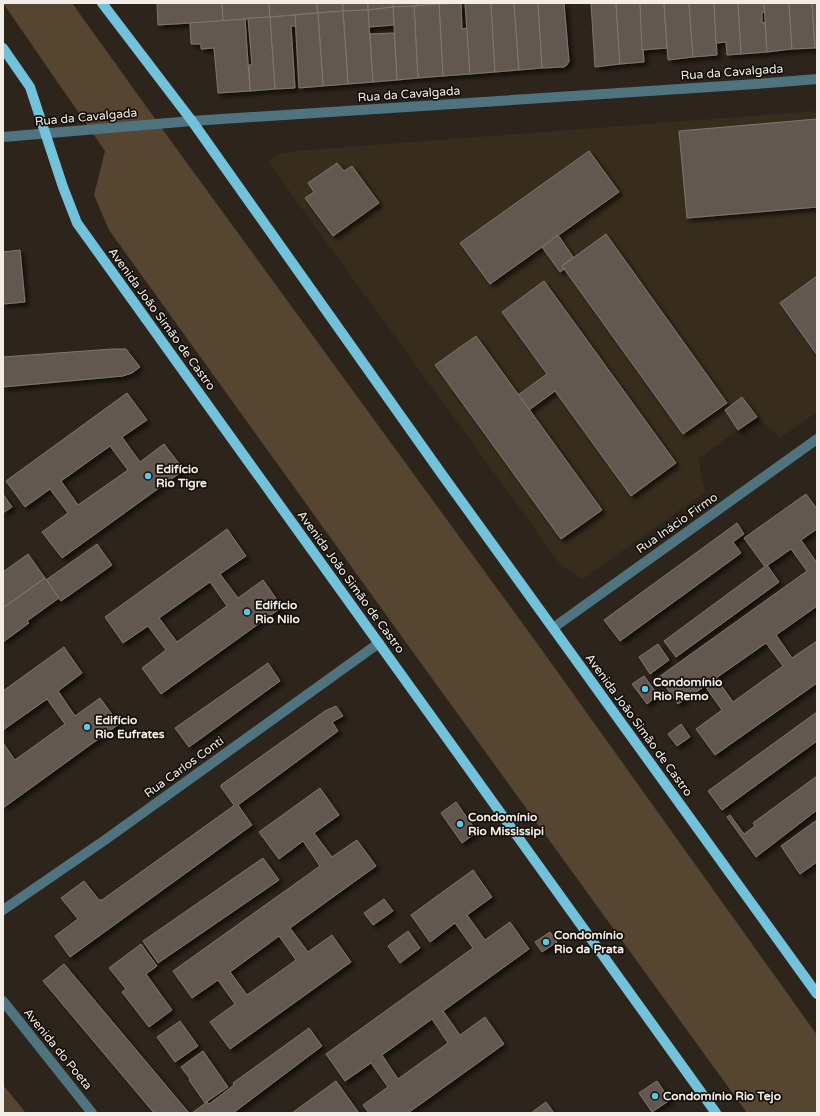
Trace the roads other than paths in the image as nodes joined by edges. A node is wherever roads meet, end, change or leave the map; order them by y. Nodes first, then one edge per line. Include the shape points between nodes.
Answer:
1 (102, 3) edge
2 (3, 48) edge
3 (817, 79) edge
4 (192, 121) junction
5 (45, 133) junction
6 (3, 136) edge
7 (817, 439) edge
8 (553, 628) junction
9 (379, 643) junction
10 (3, 910) edge
11 (817, 994) edge
12 (3, 1001) edge
13 (92, 1113) edge
14 (716, 1113) edge

1 - 4 main road, Avenida João Simão de Castro
2 - 5 main road, Avenida João Simão de Castro via 30,87
3 - 4 street, Rua da Cavalgada
4 - 5 street, Rua da Cavalgada
4 - 8 main road, Avenida João Simão de Castro
5 - 6 street, Rua da Cavalgada
5 - 9 main road, Avenida João Simão de Castro via 77,223
7 - 8 street, Rua Inácio Firmo
8 - 11 main road, Avenida João Simão de Castro
9 - 10 street, Rua Carlos Conti
9 - 14 main road, Avenida João Simão de Castro
12 - 13 street, Avenida do Poeta

